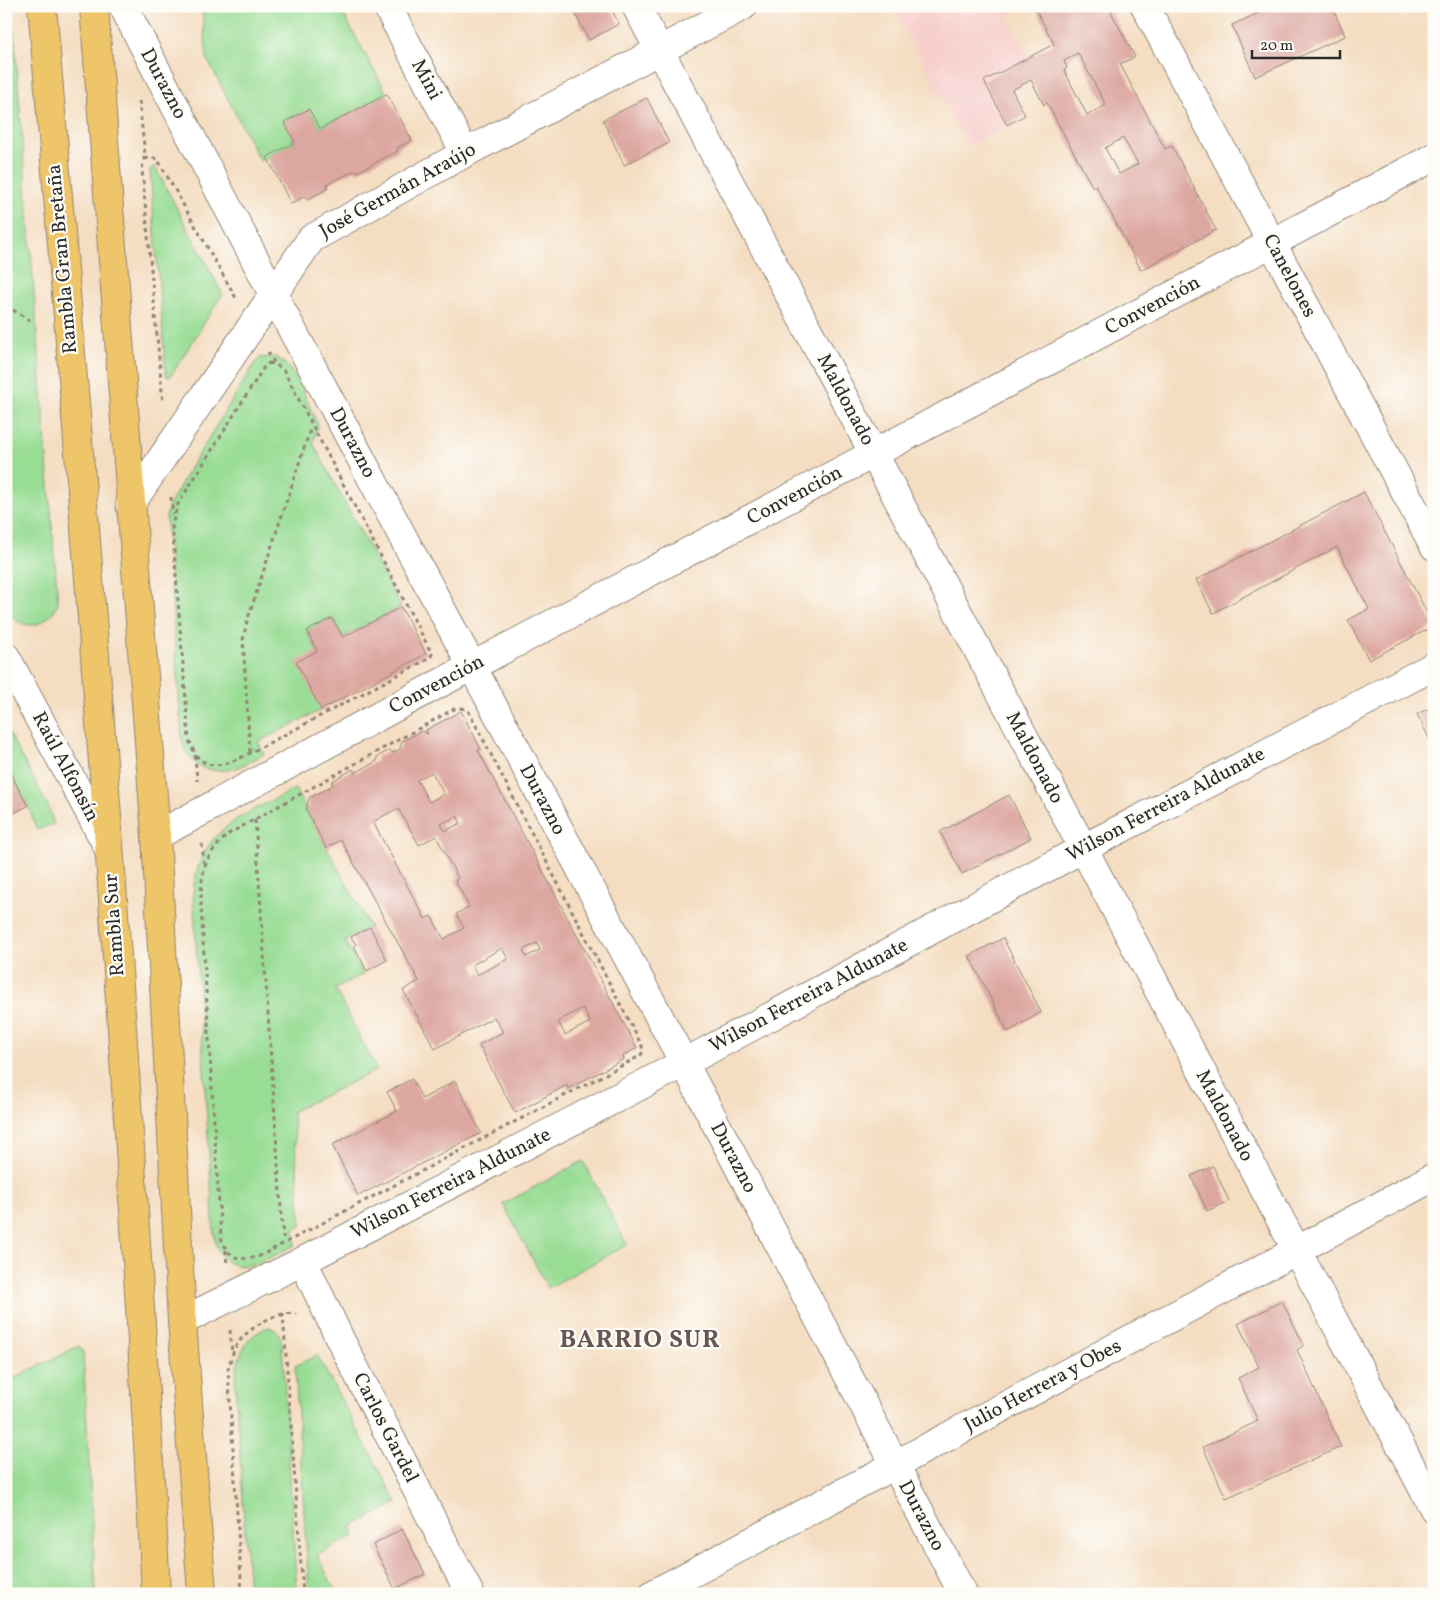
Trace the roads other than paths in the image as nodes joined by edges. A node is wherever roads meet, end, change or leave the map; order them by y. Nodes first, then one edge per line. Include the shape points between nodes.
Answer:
1 (42, 6) edge
2 (94, 6) edge
3 (122, 6) edge
4 (387, 6) edge
5 (636, 6) edge
6 (743, 6) edge
7 (1145, 6) edge
8 (659, 50) junction
9 (465, 153) junction
10 (1434, 157) edge
11 (1272, 243) junction
12 (273, 294) junction
13 (873, 454) junction
14 (130, 505) junction
15 (83, 512) joint
16 (1434, 546) edge
17 (6, 657) edge
18 (471, 666) junction
19 (1434, 666) edge
20 (156, 836) junction
21 (1082, 849) junction
22 (109, 850) junction
23 (684, 1063) junction
24 (1434, 1177) edge
25 (1296, 1251) junction
26 (293, 1252) junction
27 (182, 1322) junction
28 (894, 1466) junction
29 (1434, 1510) edge
30 (156, 1594) edge
31 (202, 1594) edge
32 (470, 1594) edge
33 (653, 1594) edge
34 (963, 1594) edge

1 - 15 main road, Rambla Gran Bretaña
2 - 14 main road
3 - 12 street, Durazno
4 - 9 street, Mini
5 - 8 street, Maldonado
6 - 8 street, José Germán Araújo
7 - 11 street, Canelones
8 - 9 street, José Germán Araújo
8 - 13 street, Maldonado
9 - 12 street, José Germán Araújo via 310,239
10 - 11 street, Convención
11 - 13 street, Convención
11 - 16 street, Canelones
12 - 14 street, José Germán Araújo
12 - 18 street, Durazno
13 - 18 street, Convención
13 - 21 street, Maldonado
14 - 20 main road
15 - 22 main road, Rambla Sur
17 - 22 street, Raúl Alfonsín
18 - 20 street, Convención
18 - 23 street, Durazno
19 - 21 street, Wilson Ferreira Aldunate
20 - 27 main road
21 - 23 street, Wilson Ferreira Aldunate
21 - 25 street, Maldonado
22 - 30 main road, Rambla Sur via 143,1339
23 - 26 street, Wilson Ferreira Aldunate
23 - 28 street, Durazno
24 - 25 street, Julio Herrera y Obes
25 - 28 street, Julio Herrera y Obes
25 - 29 street, Maldonado
26 - 27 street, Wilson Ferreira Aldunate
26 - 32 street, Carlos Gardel
27 - 31 main road
28 - 33 street, Julio Herrera y Obes
28 - 34 street, Durazno

